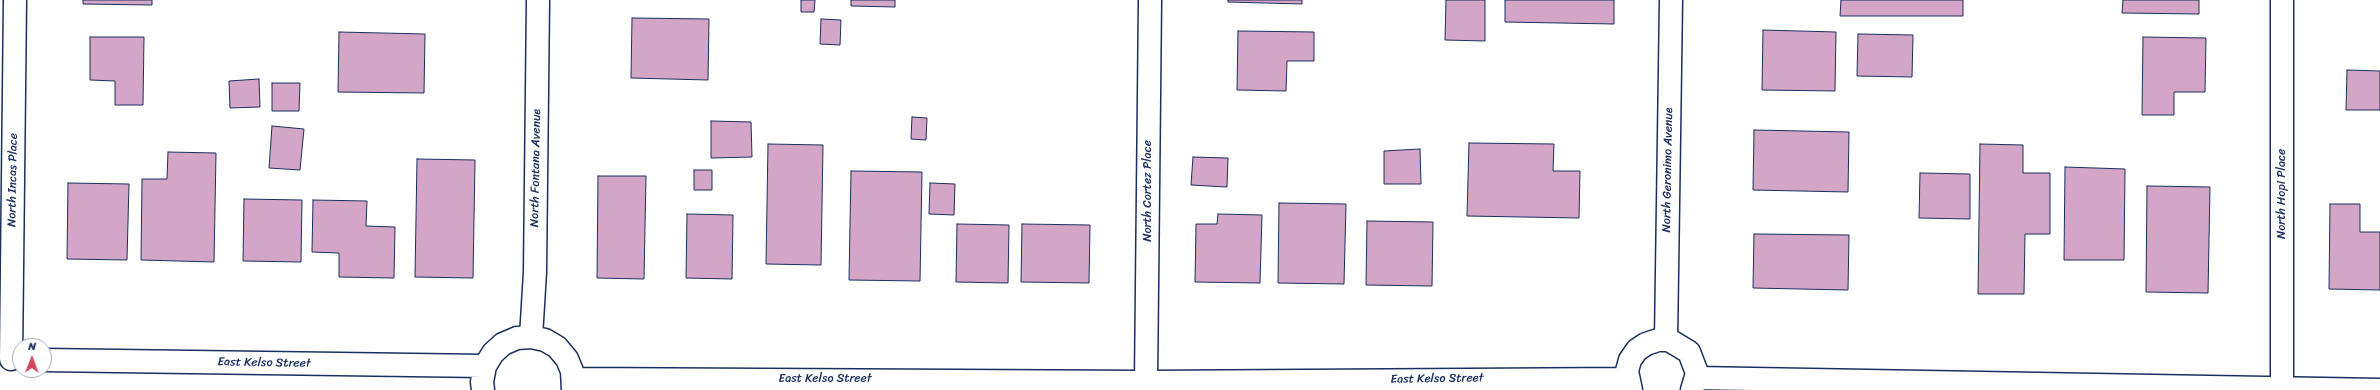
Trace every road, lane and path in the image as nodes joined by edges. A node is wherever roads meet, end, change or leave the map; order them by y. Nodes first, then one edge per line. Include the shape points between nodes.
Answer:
1 (15, 0) edge
2 (538, 0) edge
3 (1150, 0) edge
4 (1671, 0) edge
5 (2282, 0) edge
6 (531, 337) junction
7 (1666, 340) junction
8 (10, 359) edge
9 (52, 360) edge
10 (485, 366) junction
11 (1146, 382) junction
12 (573, 384) edge
13 (777, 384) edge
14 (1630, 384) edge
15 (1694, 384) edge
16 (1020, 385) edge
17 (2282, 387) junction
18 (483, 390) edge
19 (2380, 390) edge

1 - 8 street, North Incas Place
2 - 6 street, North Fontana Avenue via 535,272
3 - 11 street, North Cortez Place
4 - 7 street, North Geronimo Avenue
5 - 17 street, North Hopi Place
6 - 10 street via 517,338 504,344 493,353
6 - 12 street via 545,340 557,347 567,359
7 - 14 street via 1646,344 1637,350 1630,360 1627,372
7 - 15 street via 1680,345 1689,352 1694,362
9 - 10 street, East Kelso Street
10 - 18 street
11 - 14 street, East Kelso Street
11 - 16 street, East Kelso Street
12 - 13 street, East Kelso Street
13 - 16 street, East Kelso Street
15 - 17 street
17 - 19 street

